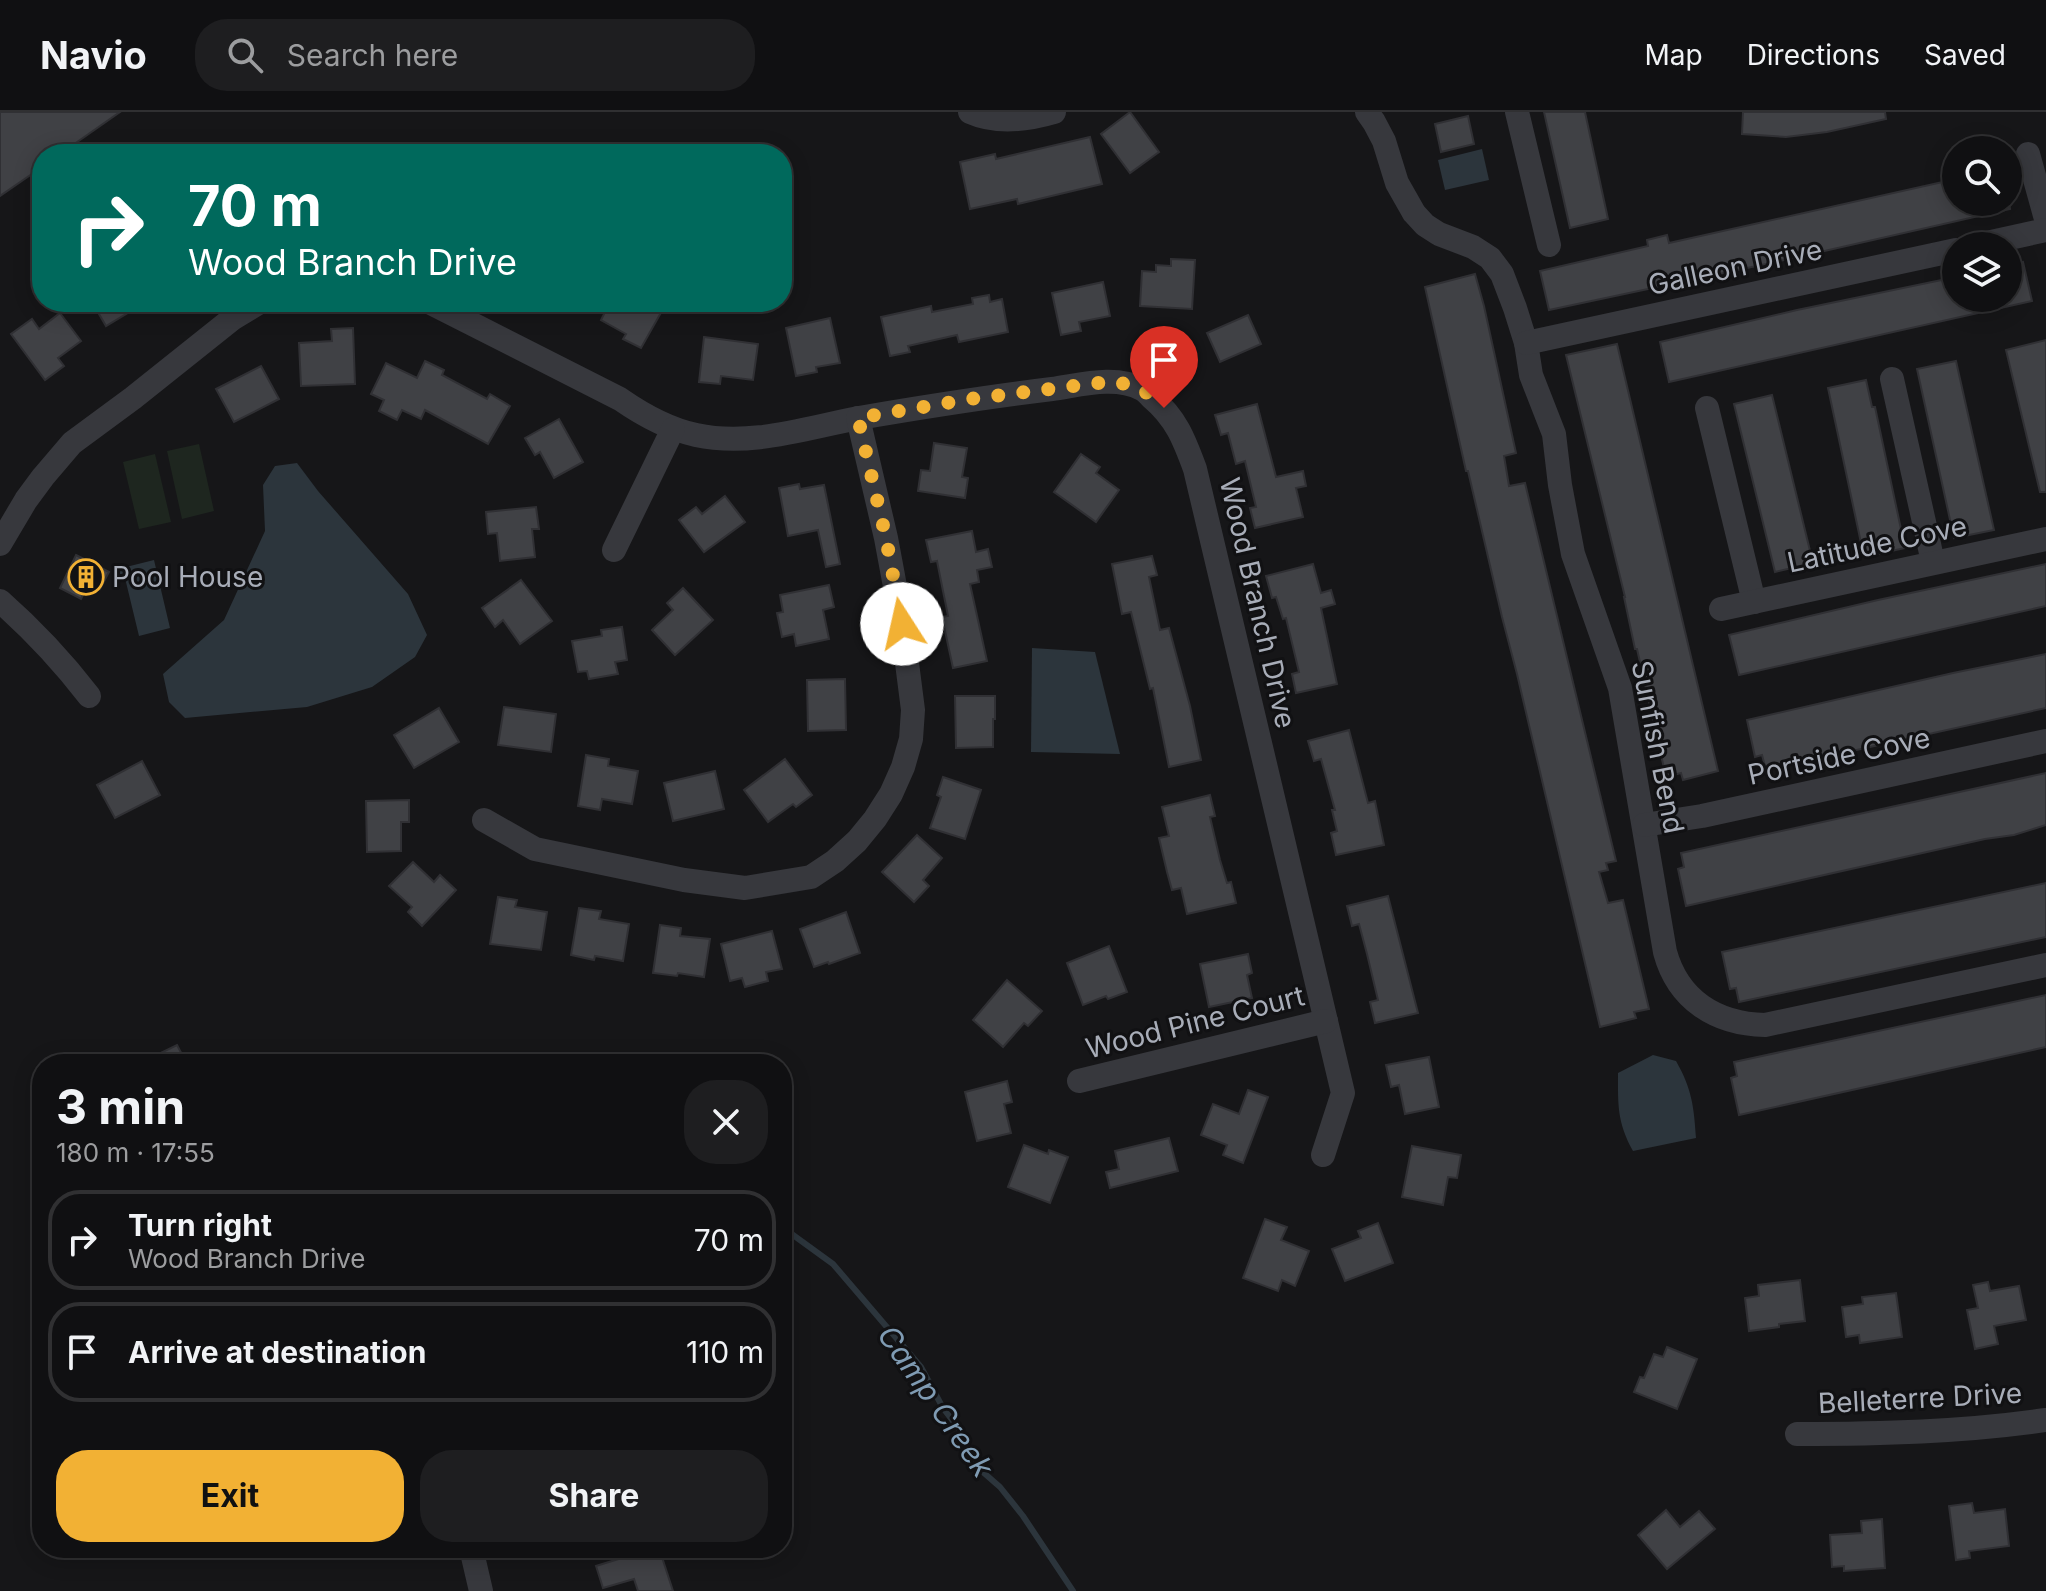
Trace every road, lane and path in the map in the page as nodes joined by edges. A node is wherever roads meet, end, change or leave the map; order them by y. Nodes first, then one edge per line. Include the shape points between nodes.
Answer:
1 (970, 112) edge
2 (1054, 112) edge
3 (1367, 112) edge
4 (1517, 112) edge
5 (2028, 154) dead end
6 (2046, 219) edge
7 (2046, 230) edge
8 (2022, 235) edge
9 (1549, 245) dead end
10 (1942, 253) edge
11 (244, 312) edge
12 (450, 312) edge
13 (1526, 343) junction
14 (1892, 379) dead end
15 (1707, 408) dead end
16 (858, 418) junction
17 (673, 429) junction
18 (2046, 539) edge
19 (0, 544) edge
20 (614, 550) dead end
21 (1933, 562) junction
22 (0, 601) edge
23 (1754, 602) junction
24 (1721, 609) dead end
25 (89, 696) dead end
26 (2046, 741) edge
27 (484, 820) dead end
28 (1644, 825) junction
29 (2046, 965) edge
30 (1326, 1021) junction
31 (1079, 1081) dead end
32 (1323, 1155) dead end
33 (2046, 1420) edge
34 (1797, 1434) dead end
35 (473, 1558) edge
36 (481, 1591) edge

1 - 2 street via 1005,120
3 - 13 street, Sunfish Bend via 1384,141 1401,192 1419,219 1439,234 1482,251 1496,265
4 - 9 street
5 - 6 street
7 - 8 street
10 - 13 street, Galleon Drive
11 - 19 street via 72,443 26,500
12 - 17 street, Wood Branch Drive
13 - 28 street, Sunfish Bend via 1531,375 1554,434 1573,554 1620,688
14 - 21 street
15 - 23 street
16 - 17 street, Wood Branch Drive via 756,438 698,436
16 - 27 street via 886,538 913,710 903,767 857,841 811,877 745,888 535,849
16 - 30 street, Wood Branch Drive via 1114,381 1142,389 1164,408 1181,432 1195,469
17 - 20 street
18 - 21 street, Latitude Cove
21 - 23 street, Latitude Cove
22 - 25 street via 31,628
23 - 24 street, Latitude Cove
26 - 28 street, Portside Cove
28 - 29 street, Sunfish Bend via 1674,978 1688,996 1729,1021 1779,1024
30 - 31 street, Wood Pine Court
30 - 32 street, Wood Branch Drive via 1343,1093
33 - 34 street, Belleterre Drive via 1962,1430
35 - 36 street

